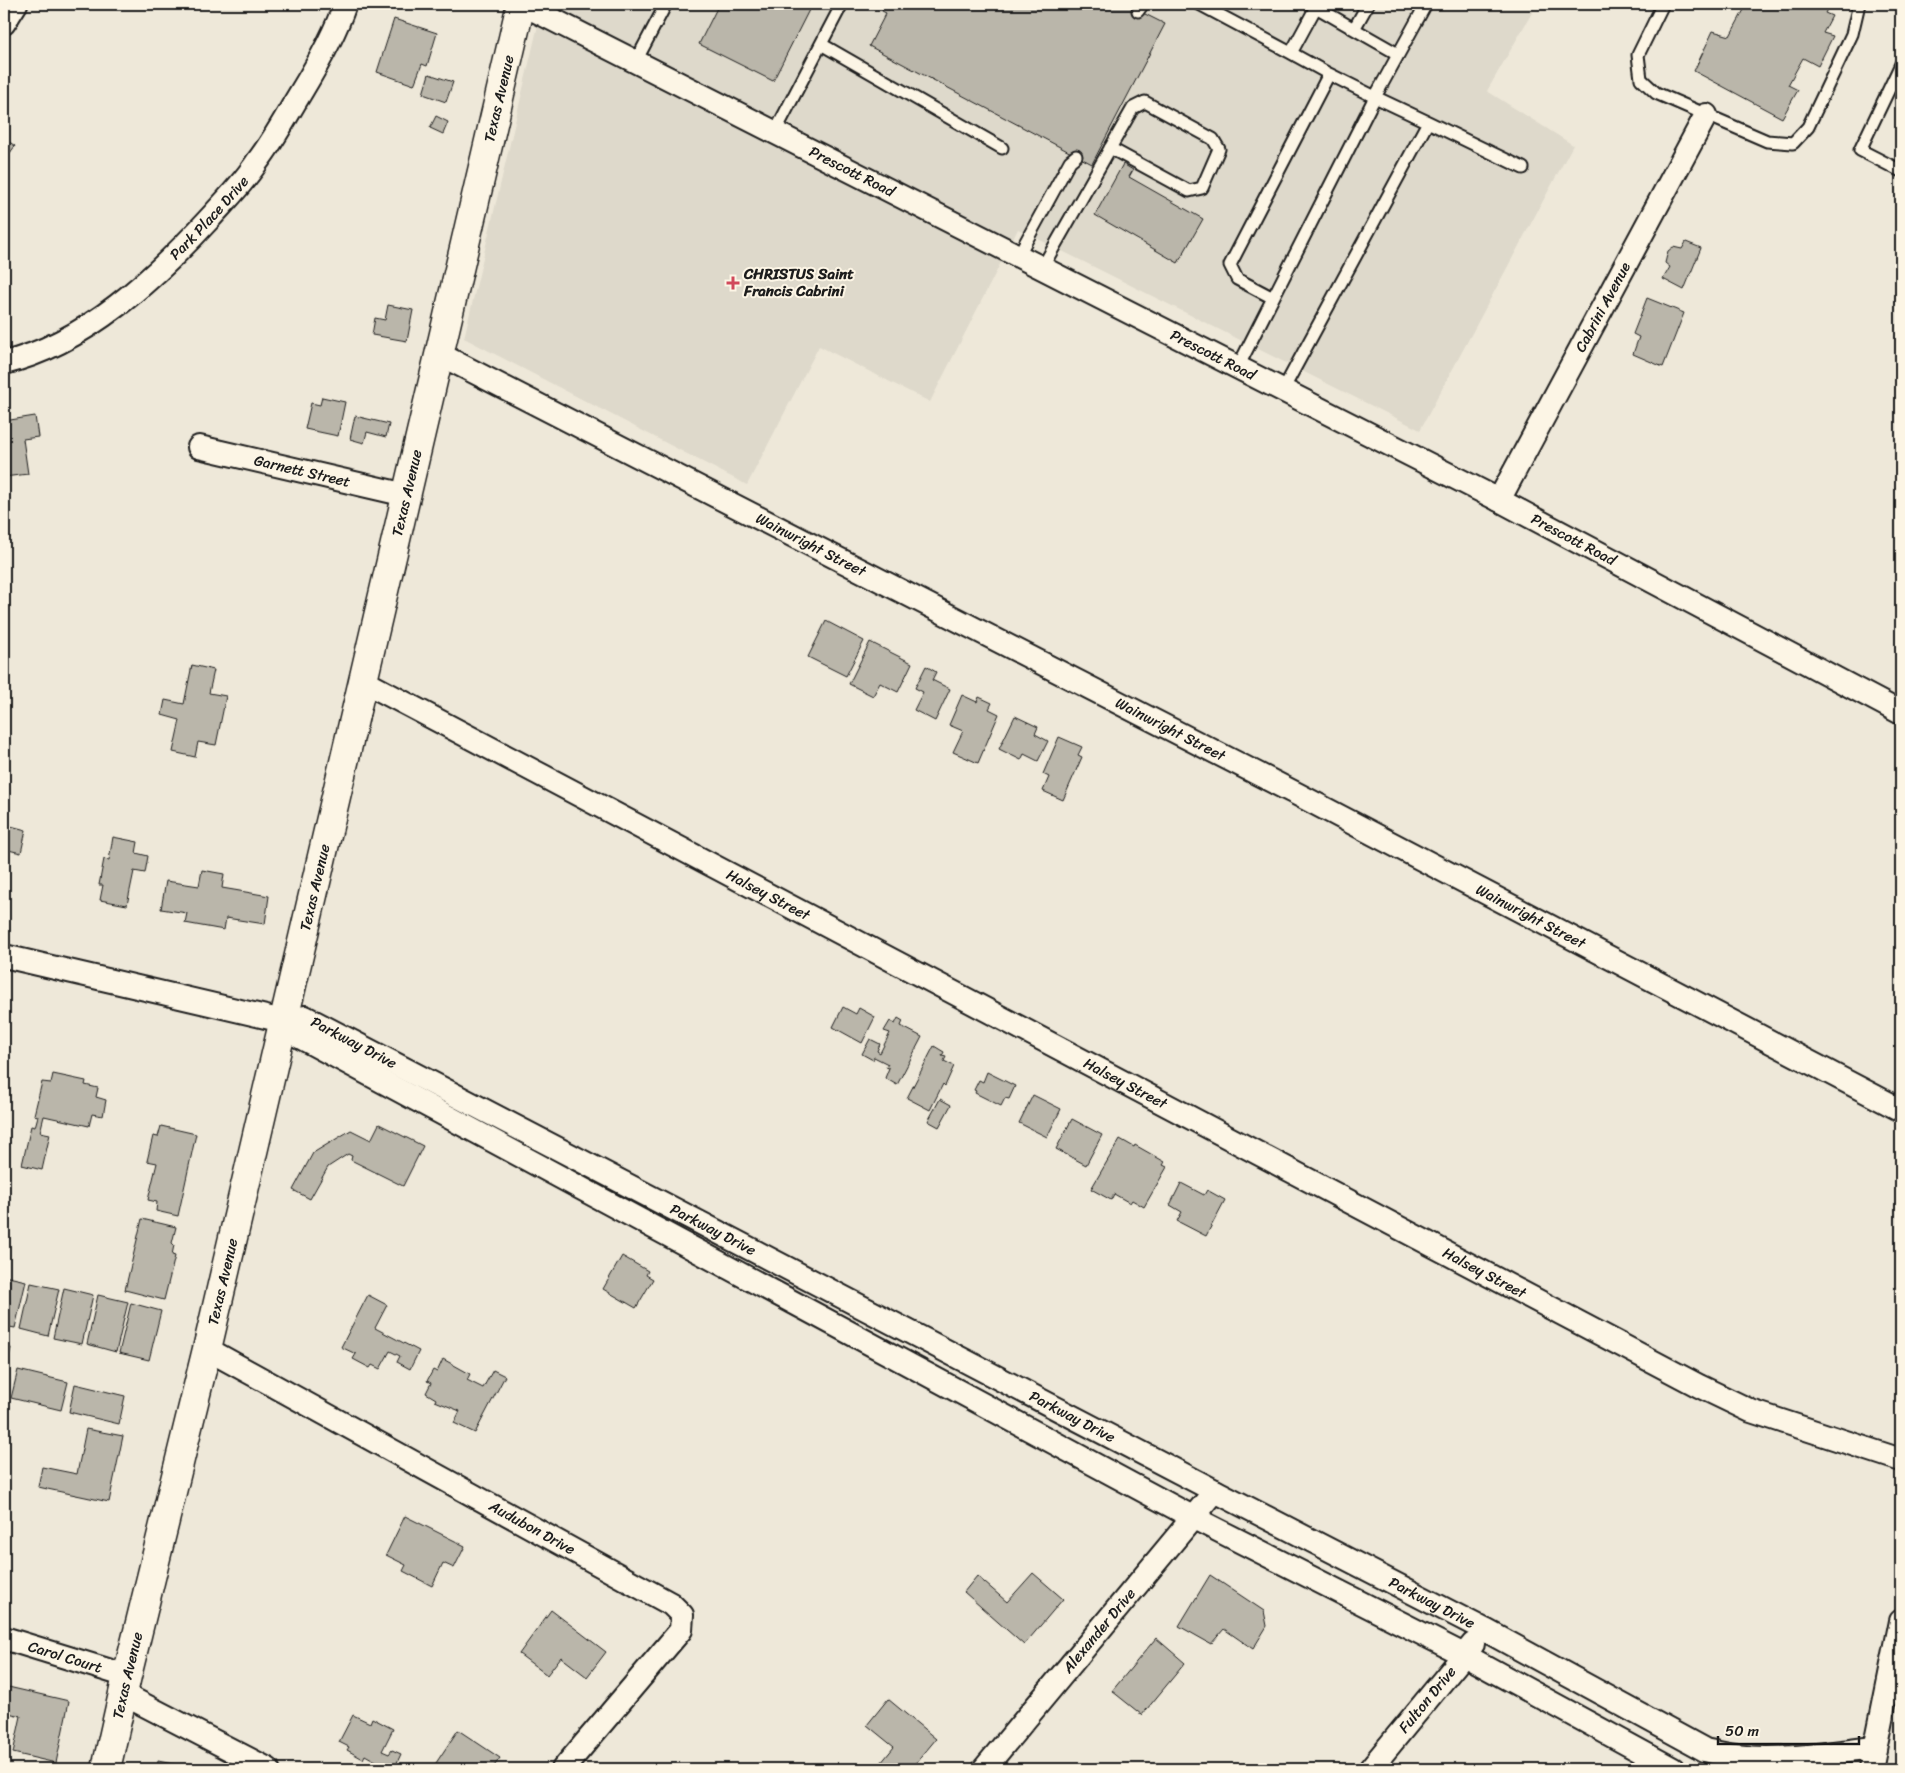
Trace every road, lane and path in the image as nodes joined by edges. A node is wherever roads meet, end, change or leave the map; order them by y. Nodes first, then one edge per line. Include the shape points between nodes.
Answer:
1 (16, 4) edge
2 (345, 4) edge
3 (522, 4) edge
4 (666, 4) edge
5 (842, 4) edge
6 (1199, 4) edge
7 (1368, 4) edge
8 (1426, 4) edge
9 (1663, 4) edge
10 (1859, 4) edge
11 (1314, 5) edge
12 (4, 23) edge
13 (1354, 28) junction
14 (821, 44) junction
15 (1291, 53) junction
16 (1398, 54) junction
17 (636, 62) junction
18 (1901, 64) edge
19 (1329, 74) junction
20 (1375, 97) junction
21 (1706, 115) junction
22 (1428, 122) junction
23 (775, 132) junction
24 (1002, 148) dead end
25 (1110, 148) junction
26 (1072, 157) dead end
27 (1523, 168) dead end
28 (1901, 171) edge
29 (1018, 256) junction
30 (1042, 268) junction
31 (1273, 298) junction
32 (439, 354) junction
33 (4, 363) edge
34 (1238, 368) junction
35 (1283, 390) junction
36 (199, 447) dead end
37 (406, 495) junction
38 (1499, 500) junction
39 (363, 680) junction
40 (1901, 713) edge
41 (4, 956) edge
42 (283, 1021) junction
43 (1901, 1110) edge
44 (207, 1350) junction
45 (1901, 1460) edge
46 (1215, 1491) junction
47 (1194, 1518) junction
48 (1901, 1620) edge
49 (1485, 1630) junction
50 (4, 1638) edge
51 (1464, 1655) junction
52 (125, 1685) junction
53 (1873, 1759) edge
54 (106, 1769) edge
55 (268, 1769) edge
56 (563, 1769) edge
57 (984, 1769) edge
58 (1370, 1769) edge
59 (1674, 1769) edge

1 - 12 street
2 - 33 street, Park Place Drive via 307,82 257,163 181,249 120,302 73,336 43,351
3 - 17 street, Prescott Road
3 - 32 street, Texas Avenue
4 - 17 lane
5 - 14 lane
6 - 15 lane
7 - 13 lane
8 - 16 lane
9 - 21 lane via 1638,55 1641,79 1656,93
10 - 21 lane via 1852,34 1808,127 1793,143 1767,141
11 - 13 lane
11 - 15 lane
13 - 16 lane
14 - 23 lane
14 - 24 lane
15 - 19 lane
16 - 20 lane
17 - 23 street, Prescott Road
18 - 28 lane via 1860,150
19 - 20 lane
19 - 31 lane via 1230,265 1237,279
20 - 22 lane
20 - 31 lane
21 - 38 street, Cabrini Avenue
22 - 27 lane
22 - 35 lane
23 - 29 street, Prescott Road
25 - 25 lane via 1132,108 1145,102 1213,139 1219,149 1202,188 1189,191
25 - 30 lane
26 - 29 lane
29 - 30 street, Prescott Road
30 - 34 street, Prescott Road
31 - 34 lane
32 - 37 street, Texas Avenue
32 - 43 street, Wainwright Street via 1279,785
34 - 35 street, Prescott Road
35 - 38 street, Prescott Road
36 - 37 street, Garnett Street
37 - 39 street, Texas Avenue
38 - 40 street, Prescott Road
39 - 42 street, Texas Avenue
39 - 45 street, Halsey Street via 1699,1386 1751,1411
41 - 42 street, Parkway Drive
42 - 44 street, Texas Avenue
42 - 46 street, Parkway Drive via 305,1017
42 - 47 street, Parkway Drive via 298,1036
44 - 52 street, Texas Avenue
44 - 56 street, Audubon Drive via 671,1604 682,1615 682,1630
46 - 47 street, Alexander Drive
46 - 49 street, Parkway Drive
47 - 51 street, Parkway Drive
47 - 57 street, Alexander Drive
48 - 53 street
49 - 51 street, Fulton Drive
49 - 53 street, Parkway Drive via 1705,1750 1735,1756 1816,1755
50 - 52 street, Carol Court
51 - 58 street, Fulton Drive
51 - 59 street, Parkway Drive
52 - 54 street, Texas Avenue
52 - 55 street

